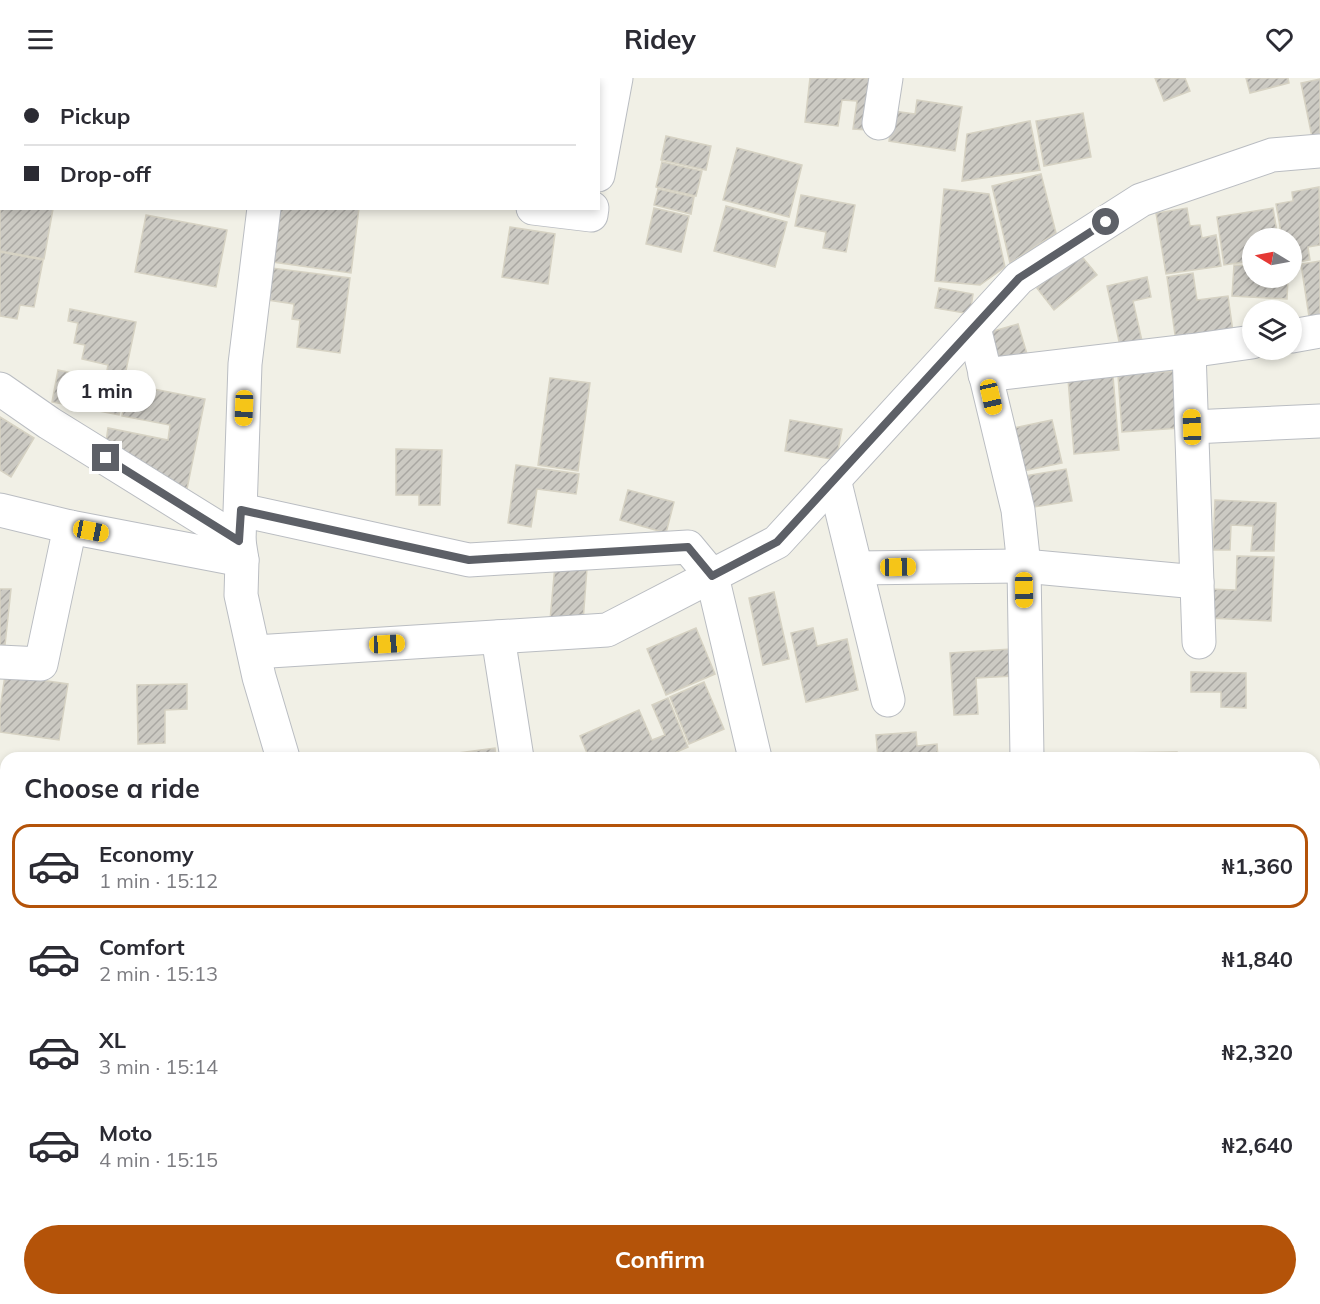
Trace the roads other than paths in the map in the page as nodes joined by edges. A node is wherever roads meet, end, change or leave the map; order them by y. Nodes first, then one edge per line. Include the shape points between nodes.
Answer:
1 (616, 78) edge
2 (886, 78) edge
3 (879, 123) dead end
4 (1320, 151) edge
5 (600, 164) edge
6 (264, 210) edge
7 (550, 210) edge
8 (592, 210) edge
9 (974, 327) junction
10 (1320, 331) edge
11 (1302, 334) edge
12 (1242, 343) edge
13 (1189, 351) junction
14 (985, 375) junction
15 (0, 389) edge
16 (1320, 421) edge
17 (1192, 427) junction
18 (834, 479) junction
19 (0, 510) edge
20 (70, 527) junction
21 (240, 537) junction
22 (1024, 566) junction
23 (856, 568) junction
24 (712, 576) junction
25 (1197, 582) junction
26 (498, 637) junction
27 (1199, 642) dead end
28 (254, 651) junction
29 (0, 662) edge
30 (888, 700) dead end
31 (281, 752) edge
32 (516, 752) edge
33 (754, 752) edge
34 (1027, 752) edge

1 - 5 street
2 - 3 street
4 - 9 street via 1272,155 1141,200 1019,278
6 - 21 street via 245,364
7 - 8 street via 591,215
9 - 14 street
9 - 18 street
10 - 11 street
12 - 13 street
13 - 14 street
13 - 17 street
14 - 22 street via 1018,510
15 - 21 street via 49,423
16 - 17 street
17 - 25 street
18 - 23 street
18 - 24 street via 777,542
19 - 20 street
20 - 21 street
20 - 29 street via 41,664
21 - 24 street via 469,560 688,547
21 - 28 street via 241,595
22 - 23 street
22 - 25 street
22 - 34 street
23 - 30 street
24 - 26 street via 607,630
24 - 33 street
25 - 27 street
26 - 28 street
26 - 32 street
28 - 31 street

